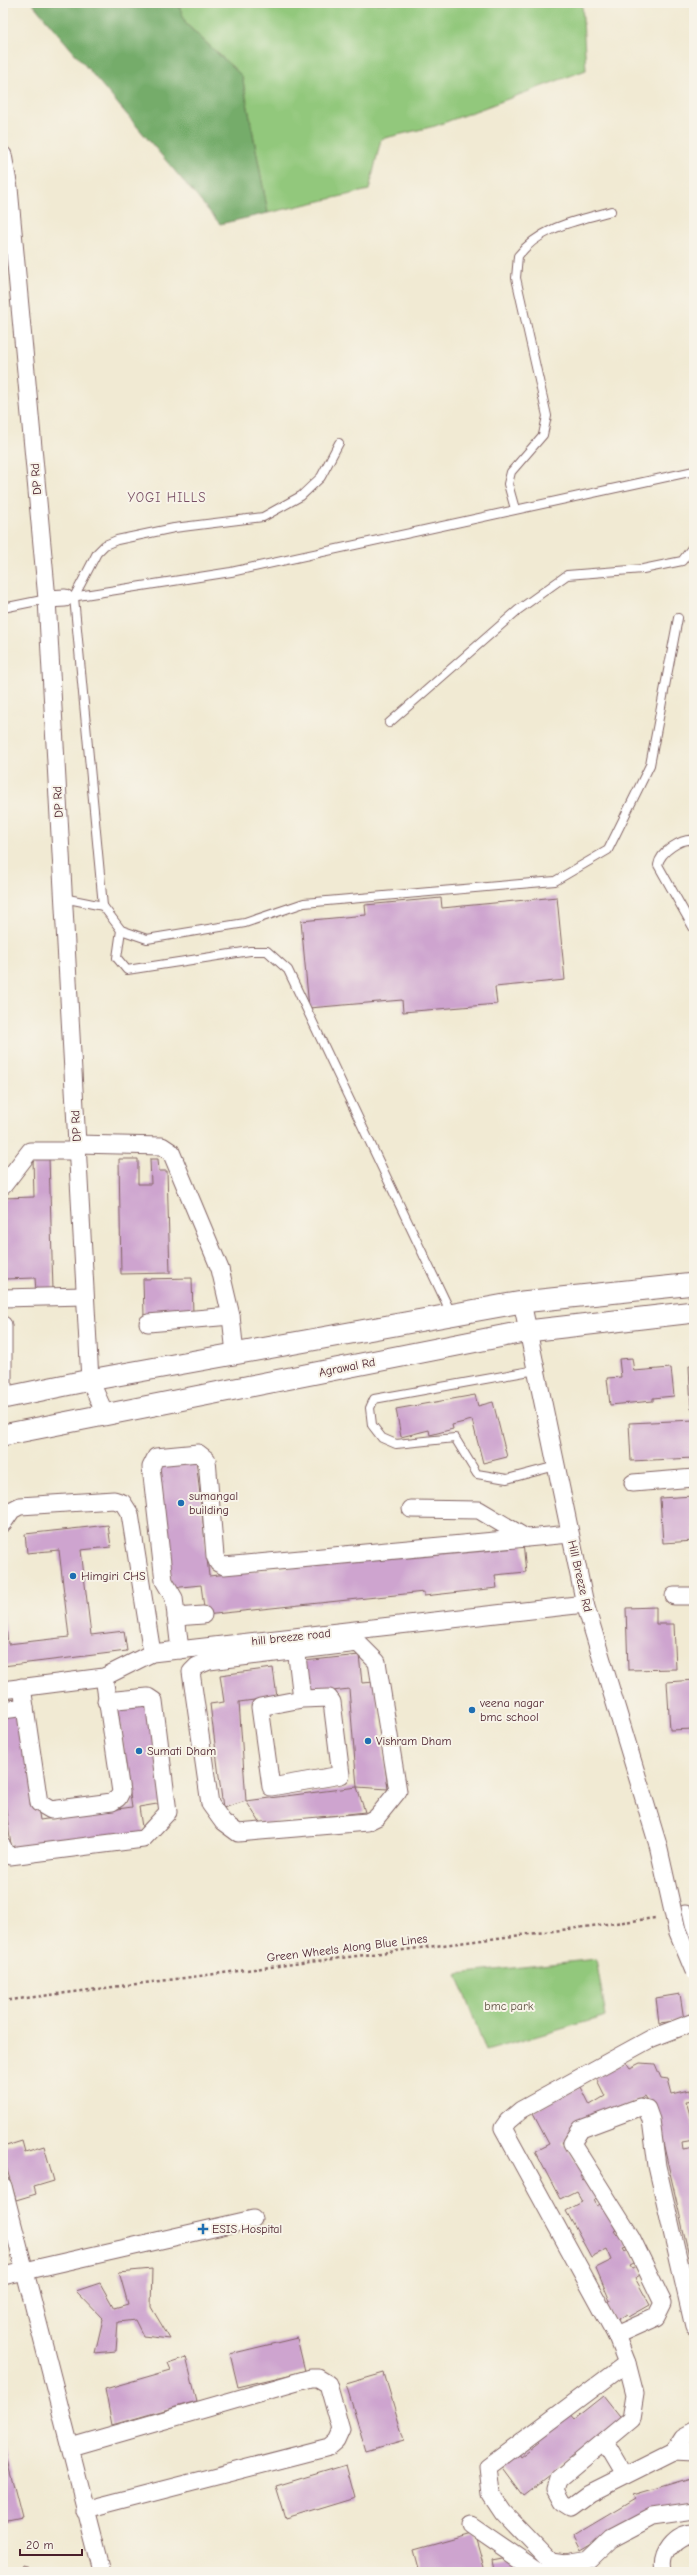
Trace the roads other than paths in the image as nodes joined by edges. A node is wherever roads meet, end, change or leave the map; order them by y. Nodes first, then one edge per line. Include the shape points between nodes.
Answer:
1 (3, 155) edge
2 (6, 189) edge
3 (611, 211) dead end
4 (339, 443) dead end
5 (694, 471) edge
6 (515, 509) junction
7 (694, 545) edge
8 (70, 597) junction
9 (47, 600) junction
10 (3, 608) edge
11 (678, 618) dead end
12 (389, 723) dead end
13 (694, 840) edge
14 (63, 898) junction
15 (103, 906) junction
16 (694, 929) edge
17 (121, 930) junction
18 (77, 1148) junction
19 (3, 1186) edge
20 (694, 1284) edge
21 (84, 1296) junction
22 (3, 1298) edge
23 (522, 1302) junction
24 (694, 1312) edge
25 (452, 1315) junction
26 (231, 1316) junction
27 (148, 1323) dead end
28 (3, 1325) edge
29 (528, 1331) junction
30 (235, 1354) junction
31 (536, 1370) junction
32 (3, 1371) edge
33 (90, 1380) junction
34 (3, 1398) edge
35 (105, 1414) junction
36 (3, 1435) edge
37 (556, 1466) junction
38 (694, 1478) edge
39 (632, 1483) dead end
40 (411, 1509) dead end
41 (3, 1523) edge
42 (570, 1534) junction
43 (526, 1538) junction
44 (674, 1596) dead end
45 (694, 1596) edge
46 (585, 1604) junction
47 (203, 1615) dead end
48 (176, 1617) junction
49 (296, 1644) junction
50 (180, 1650) junction
51 (152, 1653) junction
52 (104, 1677) junction
53 (22, 1688) junction
54 (3, 1690) edge
55 (302, 1699) junction
56 (106, 1701) junction
57 (25, 1707) junction
58 (3, 1710) edge
59 (3, 1847) edge
60 (685, 1914) road end
61 (694, 1948) edge
62 (694, 1970) edge
63 (694, 2022) edge
64 (3, 2186) edge
65 (253, 2219) dead end
66 (25, 2270) junction
67 (3, 2276) edge
68 (685, 2295) junction
69 (663, 2302) junction
70 (694, 2327) edge
71 (616, 2335) junction
72 (627, 2363) junction
73 (694, 2432) edge
74 (605, 2440) junction
75 (71, 2447) junction
76 (674, 2451) junction
77 (694, 2452) edge
78 (625, 2475) junction
79 (85, 2510) junction
80 (694, 2511) edge
81 (472, 2526) dead end
82 (694, 2534) edge
83 (102, 2572) edge
84 (538, 2572) edge
85 (663, 2572) edge

1 - 2 street, DP Rd
2 - 9 street, DP Rd
3 - 6 lane via 552,228 538,236 518,256 516,278 546,416 543,435 511,472 508,484
4 - 8 lane via 321,477 301,496 263,516 174,528 106,545 97,553
5 - 6 lane
6 - 8 lane via 430,530 231,572
7 - 12 lane via 682,561 643,569 567,575 518,610
8 - 9 street
8 - 15 lane
9 - 10 lane
9 - 14 street, DP Rd
11 - 17 lane via 650,765 608,850 555,880 304,903 245,923 147,940
13 - 16 lane via 667,850 659,857 658,865
14 - 15 lane
14 - 18 street, DP Rd
15 - 17 lane
17 - 25 lane via 117,958 127,970 250,951 267,951 288,970
18 - 19 street via 30,1151
18 - 21 street, DP Rd
18 - 26 street via 162,1146 171,1152 220,1269
20 - 23 street
21 - 22 street
21 - 33 street, DP Rd
23 - 25 street
23 - 29 street, Hill Breeze Rd
24 - 29 street, Agrawal Rd
25 - 30 street
26 - 27 street
26 - 30 street
28 - 32 street
29 - 31 street, Hill Breeze Rd
29 - 35 street, Agrawal Rd
30 - 33 street
31 - 37 street, Hill Breeze Rd
31 - 37 lane via 374,1399 370,1408 372,1424 382,1438 396,1444 455,1438 477,1474 507,1479
32 - 34 street
33 - 34 street
33 - 35 street, DP Rd
35 - 36 street, Agrawal Rd
37 - 42 street, Hill Breeze Rd
38 - 39 street
40 - 43 street via 480,1510
41 - 51 street via 12,1510 20,1506 114,1500 123,1503 130,1514
42 - 43 street
42 - 46 street, Hill Breeze Rd
43 - 48 street via 224,1566 218,1563 215,1556 207,1460 198,1453 156,1457 151,1467 164,1582 174,1598
44 - 45 street
46 - 49 street, hill breeze road
46 - 62 street, Hill Breeze Rd, bridge via 658,1845 677,1930
47 - 48 street
48 - 50 street
49 - 49 street via 358,1643 377,1662 398,1791 377,1817 367,1822 238,1833 223,1822 210,1804 191,1672 209,1661
49 - 50 street, hill breeze road
49 - 55 street
50 - 51 street, hill breeze road
51 - 52 street, hill breeze road
52 - 53 street, hill breeze road
52 - 56 street
53 - 54 street, hill breeze road
53 - 57 street
55 - 55 street via 325,1698 332,1702 341,1775 271,1787 260,1707
56 - 57 street via 120,1792 118,1798 112,1802 52,1810 40,1803
56 - 59 street via 148,1697 154,1701 168,1812 143,1839 10,1856 4,1853
57 - 58 street
60 - 61 street
63 - 71 street via 652,2038 520,2110 503,2128
64 - 66 street
65 - 66 street
66 - 67 street
66 - 75 street
68 - 69 street
68 - 69 street via 657,2166 651,2120 647,2109 640,2107 581,2129 572,2143 631,2237
68 - 70 street
69 - 71 street via 656,2317
71 - 72 street
72 - 74 street via 635,2394 631,2419
72 - 80 street via 488,2467 491,2494 503,2512 551,2562 565,2564 589,2560 612,2538 652,2517
73 - 76 street via 683,2437
74 - 78 street
74 - 78 street via 559,2479 556,2489 563,2502 571,2507 590,2493
75 - 79 street
75 - 79 street via 311,2378 318,2378 328,2384 341,2430 336,2441 329,2447
76 - 77 street
76 - 78 street
79 - 83 street
81 - 84 street
82 - 85 street via 673,2543 664,2552 661,2563

